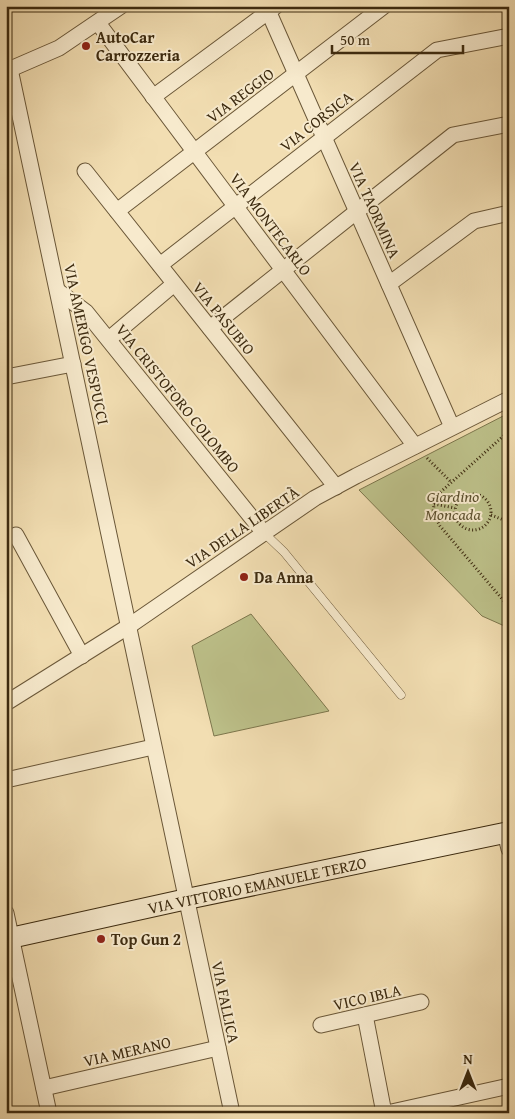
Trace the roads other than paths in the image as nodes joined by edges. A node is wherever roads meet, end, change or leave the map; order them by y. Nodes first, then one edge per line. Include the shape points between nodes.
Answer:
1 (121, 6) edge
2 (384, 6) edge
3 (270, 8) edge
4 (98, 23) junction
5 (509, 36) edge
6 (8, 70) edge
7 (296, 74) junction
8 (154, 97) junction
9 (509, 124) edge
10 (324, 137) junction
11 (194, 152) junction
12 (85, 171) dead end
13 (236, 206) junction
14 (117, 211) junction
15 (357, 211) junction
16 (509, 213) edge
17 (160, 265) junction
18 (283, 270) junction
19 (174, 284) junction
20 (389, 284) junction
21 (58, 291) junction
22 (210, 328) junction
23 (109, 339) junction
24 (73, 364) junction
25 (6, 377) edge
26 (509, 399) edge
27 (452, 428) junction
28 (416, 446) junction
29 (336, 487) junction
30 (264, 533) junction
31 (16, 536) dead end
32 (129, 626) junction
33 (82, 656) junction
34 (401, 695) dead end
35 (6, 704) edge
36 (153, 747) junction
37 (6, 780) edge
38 (508, 838) edge
39 (186, 900) junction
40 (6, 914) edge
41 (9, 939) edge
42 (421, 1002) dead end
43 (365, 1015) junction
44 (321, 1025) dead end
45 (218, 1048) junction
46 (509, 1086) edge
47 (44, 1088) junction
48 (50, 1113) edge
49 (232, 1113) edge
50 (385, 1113) edge

1 - 4 street
2 - 7 street, VIA REGGIO
3 - 7 street, VIA TAORMINA
3 - 8 street
4 - 6 street via 59,48
4 - 8 street, VIA MONTECARLO
5 - 10 street, VIA CORSICA via 437,50
6 - 21 street, VIA AMERIGO VESPUCCI
7 - 10 street, VIA TAORMINA
7 - 11 street, VIA REGGIO
8 - 11 street, VIA MONTECARLO
9 - 15 street via 453,136
10 - 13 street, VIA CORSICA
10 - 15 street, VIA TAORMINA
11 - 13 street, VIA MONTECARLO
11 - 14 street, VIA REGGIO
12 - 14 street, VIA PASUBIO
13 - 17 street, VIA CORSICA
13 - 18 street, VIA MONTECARLO
14 - 17 street, VIA PASUBIO
15 - 18 street
15 - 20 street, VIA TAORMINA
16 - 20 street via 474,221
17 - 19 street, VIA PASUBIO
18 - 22 street
18 - 28 street, VIA MONTECARLO
19 - 22 street, VIA PASUBIO
19 - 23 street
20 - 27 street, VIA TAORMINA
21 - 23 street, VIA CRISTOFORO COLOMBO via 86,312
21 - 24 street, VIA AMERIGO VESPUCCI
22 - 29 street, VIA PASUBIO
23 - 30 street, VIA CRISTOFORO COLOMBO
24 - 25 street
24 - 32 street, VIA AMERIGO VESPUCCI
26 - 27 street, VIA DELLA LIBERTÀ
27 - 28 street, VIA DELLA LIBERTÀ
28 - 29 street, VIA DELLA LIBERTÀ
29 - 30 street, VIA DELLA LIBERTÀ
30 - 32 street, VIA DELLA LIBERTÀ
30 - 34 lane via 284,552
31 - 33 street
32 - 33 street, VIA DELLA LIBERTÀ
32 - 36 street, VIA AMERIGO VESPUCCI
33 - 35 street, VIA DELLA LIBERTÀ
36 - 37 street
36 - 39 street, VIA FALLICA
38 - 39 street, VIA VITTORIO EMANUELE TERZO
39 - 41 street, VIA VITTORIO EMANUELE TERZO
39 - 45 street, VIA FALLICA
40 - 41 street
41 - 47 street
42 - 43 street, VICO IBLA
43 - 44 street, VICO IBLA
43 - 50 street
45 - 47 street, VIA MERANO
45 - 49 street, VIA FALLICA
46 - 50 street
47 - 48 street

